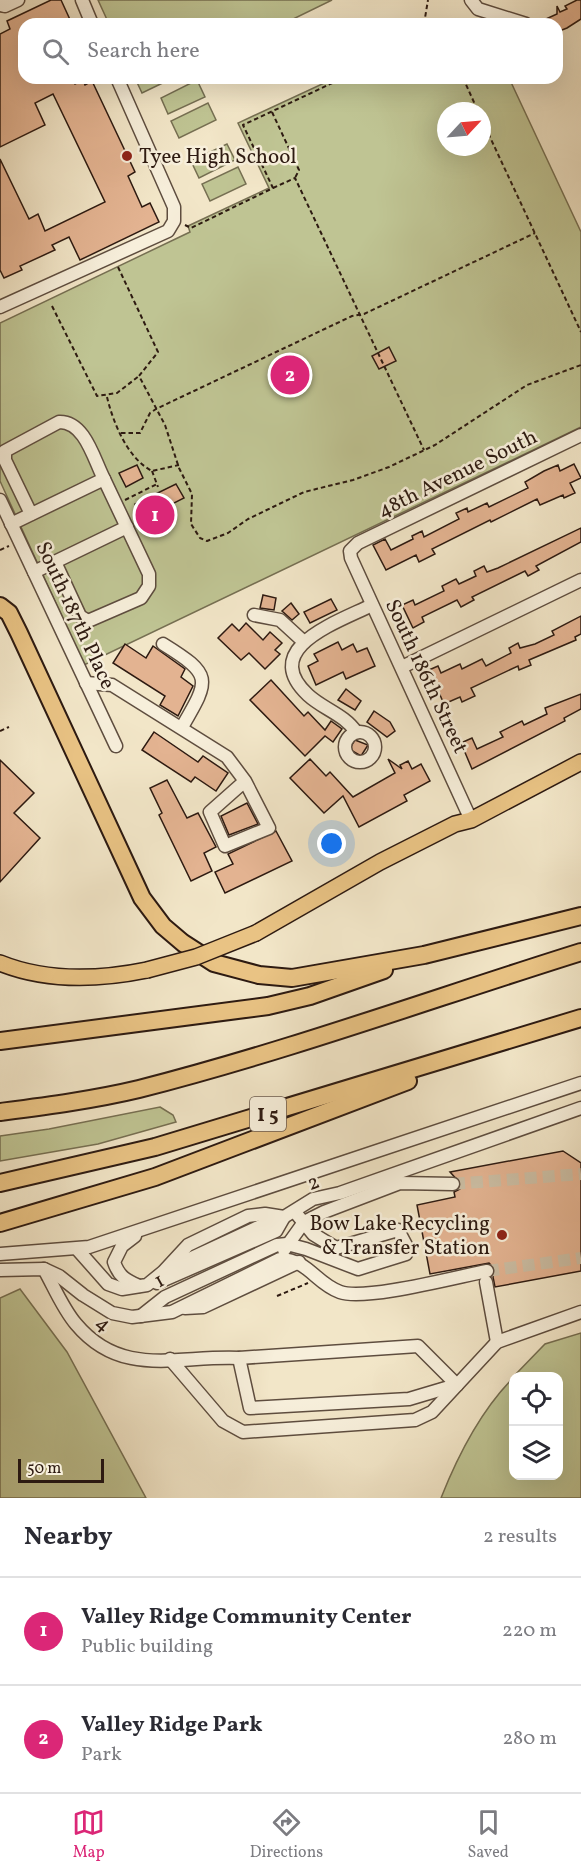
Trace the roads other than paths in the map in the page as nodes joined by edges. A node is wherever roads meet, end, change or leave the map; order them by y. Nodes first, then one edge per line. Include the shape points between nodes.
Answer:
1 (18, 0) edge
2 (82, 0) edge
3 (471, 0) edge
4 (0, 5) edge
5 (90, 18) edge
6 (507, 18) edge
7 (120, 84) edge
8 (0, 307) edge
9 (581, 435) edge
10 (104, 479) junction
11 (0, 500) edge
12 (31, 514) junction
13 (11, 524) junction
14 (127, 527) junction
15 (352, 548) joint
16 (55, 562) junction
17 (34, 572) junction
18 (581, 580) edge
19 (372, 605) junction
20 (0, 606) edge
21 (254, 615) dead end
22 (304, 642) junction
23 (163, 644) dead end
24 (402, 667) junction
25 (86, 683) junction
26 (182, 728) junction
27 (356, 732) dead end
28 (116, 746) dead end
29 (581, 762) edge
30 (245, 781) junction
31 (471, 820) junction
32 (581, 916) edge
33 (581, 952) edge
34 (424, 956) junction
35 (0, 963) edge
36 (581, 1018) edge
37 (532, 1033) junction
38 (0, 1041) edge
39 (581, 1083) edge
40 (581, 1108) edge
41 (0, 1112) edge
42 (562, 1116) junction
43 (581, 1117) edge
44 (0, 1183) edge
45 (453, 1184) tunnel mouth
46 (324, 1212) junction
47 (290, 1214) junction
48 (304, 1222) junction
49 (0, 1223) edge
50 (142, 1231) junction
51 (321, 1242) junction
52 (287, 1244) junction
53 (77, 1249) junction
54 (0, 1254) edge
55 (280, 1259) junction
56 (299, 1262) junction
57 (44, 1269) junction
58 (0, 1270) edge
59 (199, 1282) junction
60 (147, 1285) junction
61 (180, 1304) junction
62 (581, 1312) edge
63 (140, 1317) junction
64 (497, 1342) junction
65 (239, 1358) junction
66 (170, 1359) junction
67 (457, 1385) junction

1 - 4 street
2 - 5 street
3 - 6 street via 478,9
7 - 8 street via 174,207 174,221 168,231
9 - 15 street, 48th Avenue South
10 - 12 street
10 - 12 street via 80,429 59,422 4,451
10 - 14 street
11 - 13 street, South 187th Place
12 - 13 street
13 - 17 street, South 187th Place
14 - 16 street
14 - 16 street via 150,580 146,592 131,602 88,621 80,616
15 - 19 street, South 186th Street via 351,558
16 - 17 street
17 - 25 street, South 187th Place
18 - 24 street
19 - 22 street
19 - 24 street, South 186th Street
20 - 34 highway via 9,613 19,633 142,898 163,926 183,943 214,963 259,975 292,978
21 - 22 street via 280,620
22 - 27 street via 292,661 296,681 309,696 350,723
23 - 26 street via 192,662 202,683 203,690
24 - 31 street, South 186th Street
25 - 26 street via 112,685
25 - 28 street, South 187th Place
26 - 30 street via 227,757
29 - 31 main road
30 - 30 street via 269,828 225,846 210,812
31 - 35 main road, bridge via 462,831 386,870 356,878 256,933 196,957 100,978 43,975
32 - 34 highway
33 - 41 highway via 138,1089
34 - 38 highway via 310,996 268,1006
36 - 37 highway, I 5
37 - 44 highway, I 5 via 155,1147
37 - 49 highway via 155,1177
39 - 50 street
40 - 42 street, 2
42 - 43 street
42 - 47 street, 2 via 313,1199
45 - 46 street via 400,1182
46 - 48 street
46 - 51 street
47 - 48 street
47 - 60 street, 2 via 164,1272
47 - 60 street via 276,1231
48 - 51 street
48 - 52 street
50 - 53 street
50 - 60 street via 122,1246 114,1262 124,1279
51 - 52 street via 336,1248 393,1230 402,1233 407,1247 403,1257 358,1269
52 - 55 street
52 - 59 street, 1 via 277,1245
53 - 54 street
53 - 60 street via 108,1284 122,1289
55 - 56 street
55 - 61 street
56 - 61 street via 203,1307
56 - 64 street via 332,1288 357,1295 487,1277
57 - 58 street
57 - 63 street via 112,1313
57 - 66 street, 4 via 74,1323 102,1348 125,1359
59 - 60 street
59 - 61 street
59 - 63 street, 1 via 165,1297
61 - 63 street via 172,1312
62 - 64 street
64 - 67 street
65 - 66 street, 4
65 - 67 street, 4 via 418,1346
65 - 67 street via 250,1408 409,1399
66 - 67 street via 223,1421 243,1432 416,1420 432,1413

